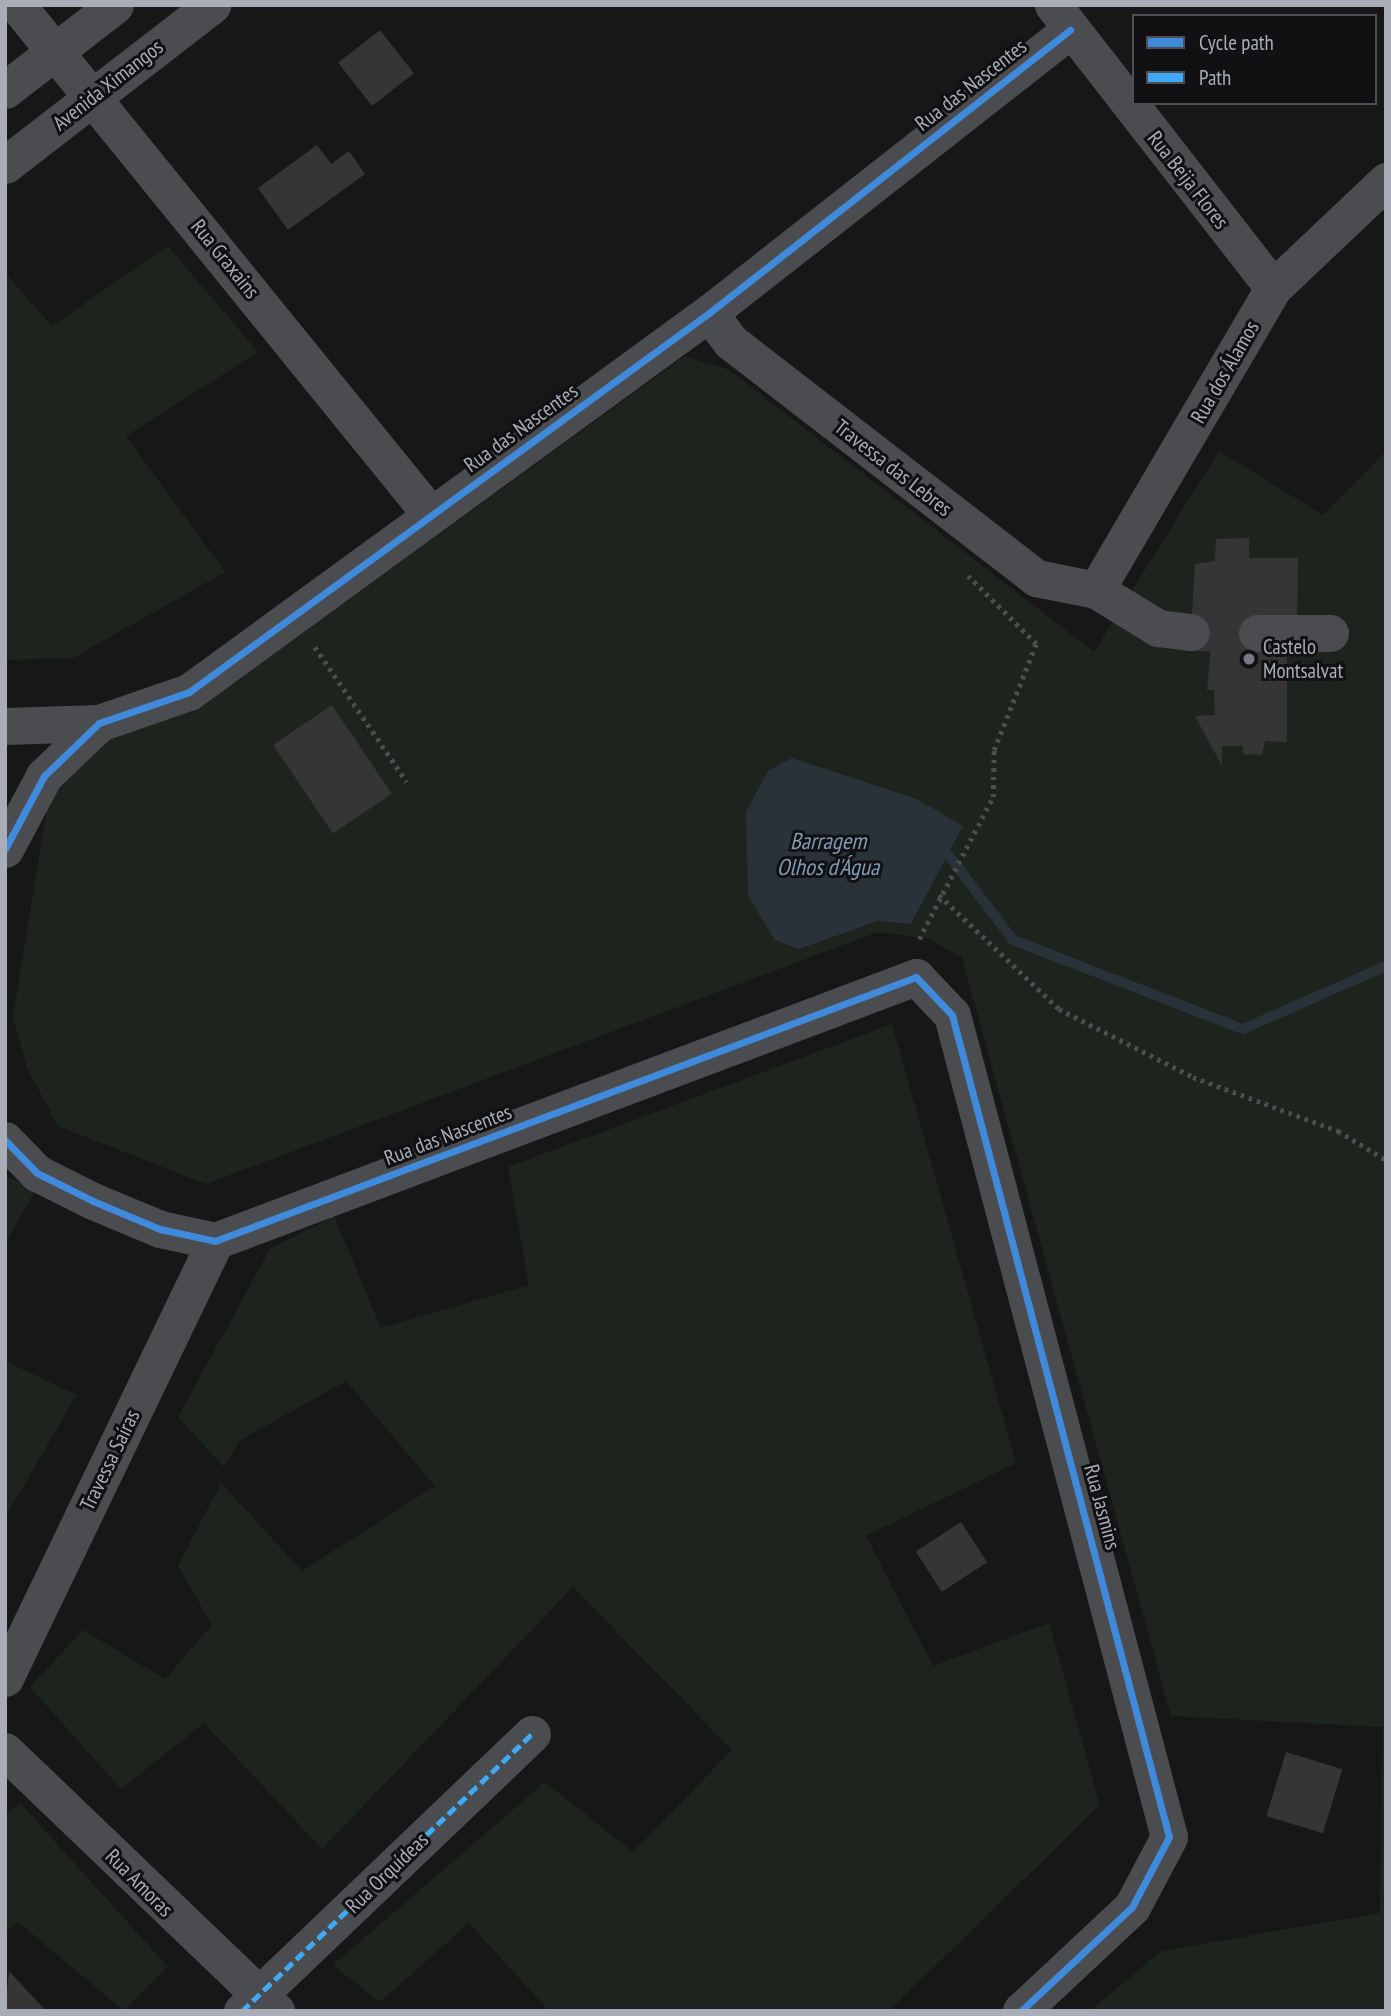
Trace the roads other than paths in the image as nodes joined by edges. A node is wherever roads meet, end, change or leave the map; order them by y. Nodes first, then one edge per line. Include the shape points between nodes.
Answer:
1 (17, 5) edge
2 (115, 5) edge
3 (212, 5) edge
4 (1061, 18) edge
5 (54, 50) junction
6 (5, 90) edge
7 (93, 95) junction
8 (5, 165) edge
9 (1386, 181) edge
10 (1273, 288) junction
11 (709, 313) junction
12 (431, 515) junction
13 (1096, 590) junction
14 (1191, 632) tunnel mouth
15 (1330, 633) dead end
16 (1257, 634) tunnel mouth
17 (99, 723) junction
18 (5, 726) edge
19 (5, 849) edge
20 (916, 976) joint
21 (5, 1140) edge
22 (215, 1241) junction
23 (5, 1678) edge
24 (532, 1734) dead end
25 (5, 1751) edge
26 (258, 2006) edge
27 (1021, 2011) edge

1 - 5 street, Rua Graxains
2 - 5 street
3 - 7 street, Avenida Ximangos
4 - 10 street, Rua Beija Flores
4 - 11 street, Rua das Nascentes
5 - 6 street
5 - 7 street, Rua Graxains
7 - 8 street, Avenida Ximangos
7 - 12 street, Rua Graxains
9 - 10 street, Rua dos Álamos
10 - 13 street, Rua dos Álamos
11 - 12 street, Rua das Nascentes
11 - 13 street, Travessa das Lebres via 731,342 1036,578
12 - 17 street, Rua das Nascentes via 189,692
13 - 14 street via 1158,628
15 - 16 street
17 - 18 street
17 - 19 street, Rua das Nascentes via 44,776
20 - 22 street, Rua das Nascentes
20 - 27 street, Rua Jasmins via 952,1015 1169,1837 1132,1907
21 - 22 street via 37,1172 93,1201 160,1229
22 - 23 street, Travessa Saíras
24 - 26 street, Rua Orquídeas
25 - 26 street, Rua Amoras

